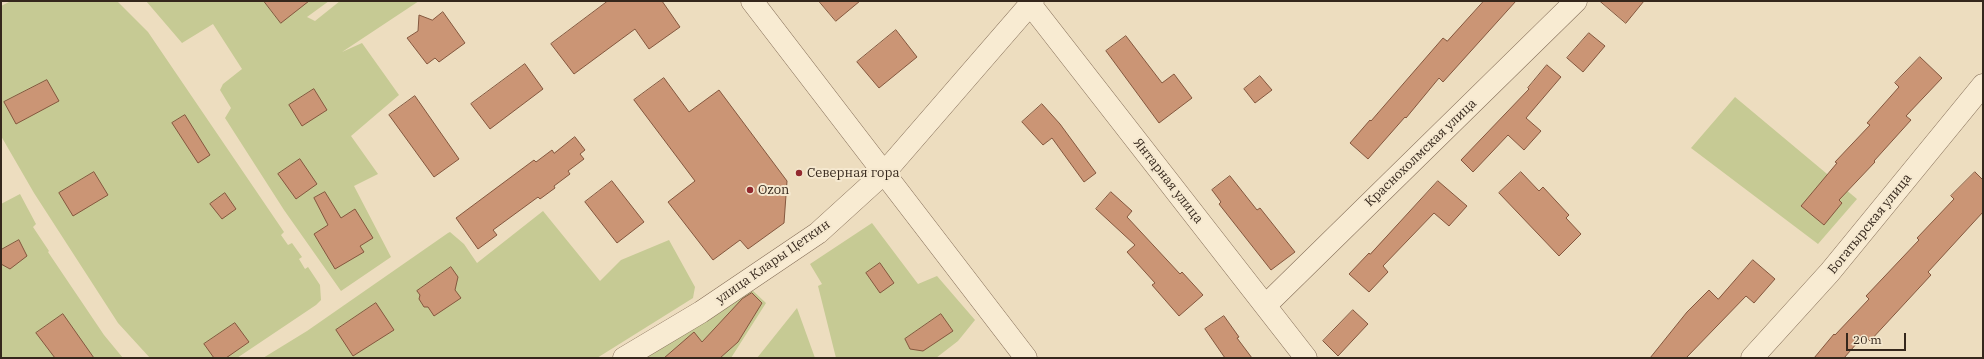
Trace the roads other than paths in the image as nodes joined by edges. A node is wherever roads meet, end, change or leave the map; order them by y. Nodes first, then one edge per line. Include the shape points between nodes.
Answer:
1 (752, 1) edge
2 (1576, 1) edge
3 (1031, 2) edge
4 (1983, 85) edge
5 (884, 173) junction
6 (1266, 305) junction
7 (624, 358) edge
8 (1026, 358) edge
9 (1306, 358) edge
10 (1752, 358) edge

1 - 5 street
2 - 6 street, Краснохолмская улица
3 - 5 street, улица Клары Цеткин
3 - 6 street, Янтарная улица
4 - 10 street, Богатырская улица via 1830,272
5 - 7 street, улица Клары Цеткин via 818,233 702,312
5 - 8 street
6 - 9 street, Янтарная улица

